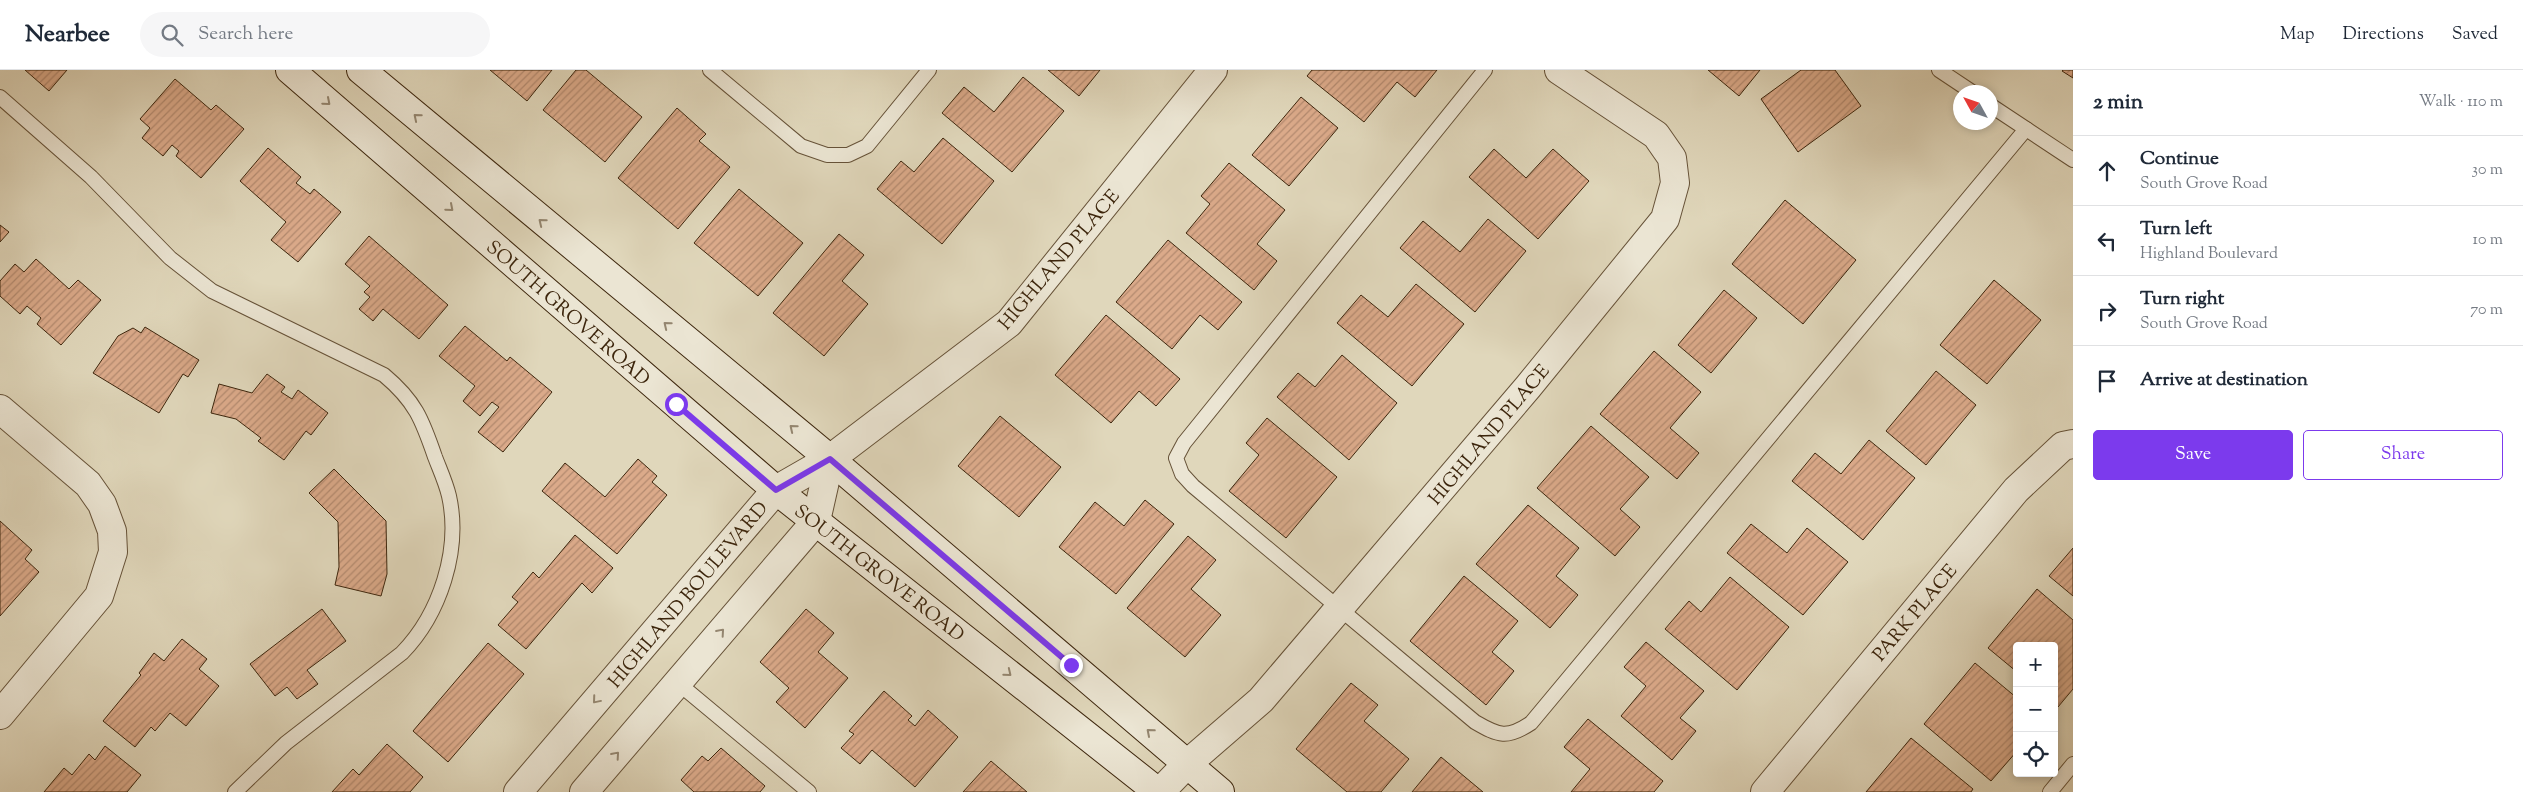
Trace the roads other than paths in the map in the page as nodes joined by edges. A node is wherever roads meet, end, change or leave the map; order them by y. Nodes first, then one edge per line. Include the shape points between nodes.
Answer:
1 (290, 70) edge
2 (361, 70) edge
3 (710, 70) edge
4 (929, 70) edge
5 (1212, 70) edge
6 (1485, 70) edge
7 (1559, 70) edge
8 (1939, 70) edge
9 (1962, 85) edge
10 (0, 98) edge
11 (1998, 110) edge
12 (2026, 129) junction
13 (2073, 160) edge
14 (0, 409) edge
15 (2073, 444) edge
16 (830, 459) junction
17 (776, 490) junction
18 (816, 521) junction
19 (1340, 608) junction
20 (678, 683) junction
21 (0, 715) edge
22 (1187, 764) junction
23 (2073, 764) edge
24 (235, 792) edge
25 (518, 792) edge
26 (584, 792) edge
27 (809, 792) edge
28 (1159, 792) edge
29 (1220, 792) edge
30 (1765, 792) edge
31 (2050, 792) edge

1 -> 17 street, SOUTH GROVE ROAD
16 -> 2 street
3 - 4 lane via 801,146 827,155 848,155 867,146
5 - 16 street, HIGHLAND PLACE via 1009,323
6 - 19 lane via 1184,443 1176,458 1182,474 1193,486
7 - 19 street, HIGHLAND PLACE via 1656,135 1672,158 1675,184 1665,219
8 - 9 lane
10 - 24 lane via 91,177 170,258 212,291 384,375 404,391 418,412 449,496 454,533 444,579 429,620 418,636 402,653 286,743
11 - 12 lane
12 - 13 lane
12 - 19 lane via 1532,724 1516,734 1497,734 1475,722
14 - 21 street via 88,484 102,504 112,531 113,552 99,596
15 - 30 street, PARK PLACE via 2062,446 2016,490
16 - 17 street, HIGHLAND BOULEVARD
16 - 18 street
22 -> 16 street
17 - 18 street, SOUTH GROVE ROAD
17 -> 25 street, HIGHLAND BOULEVARD
20 -> 18 street
18 -> 28 street, SOUTH GROVE ROAD
19 - 22 street, HIGHLAND PLACE via 1261,700
26 -> 20 street
20 - 27 lane
22 - 28 street, HIGHLAND PLACE
22 - 29 street
23 - 31 lane

